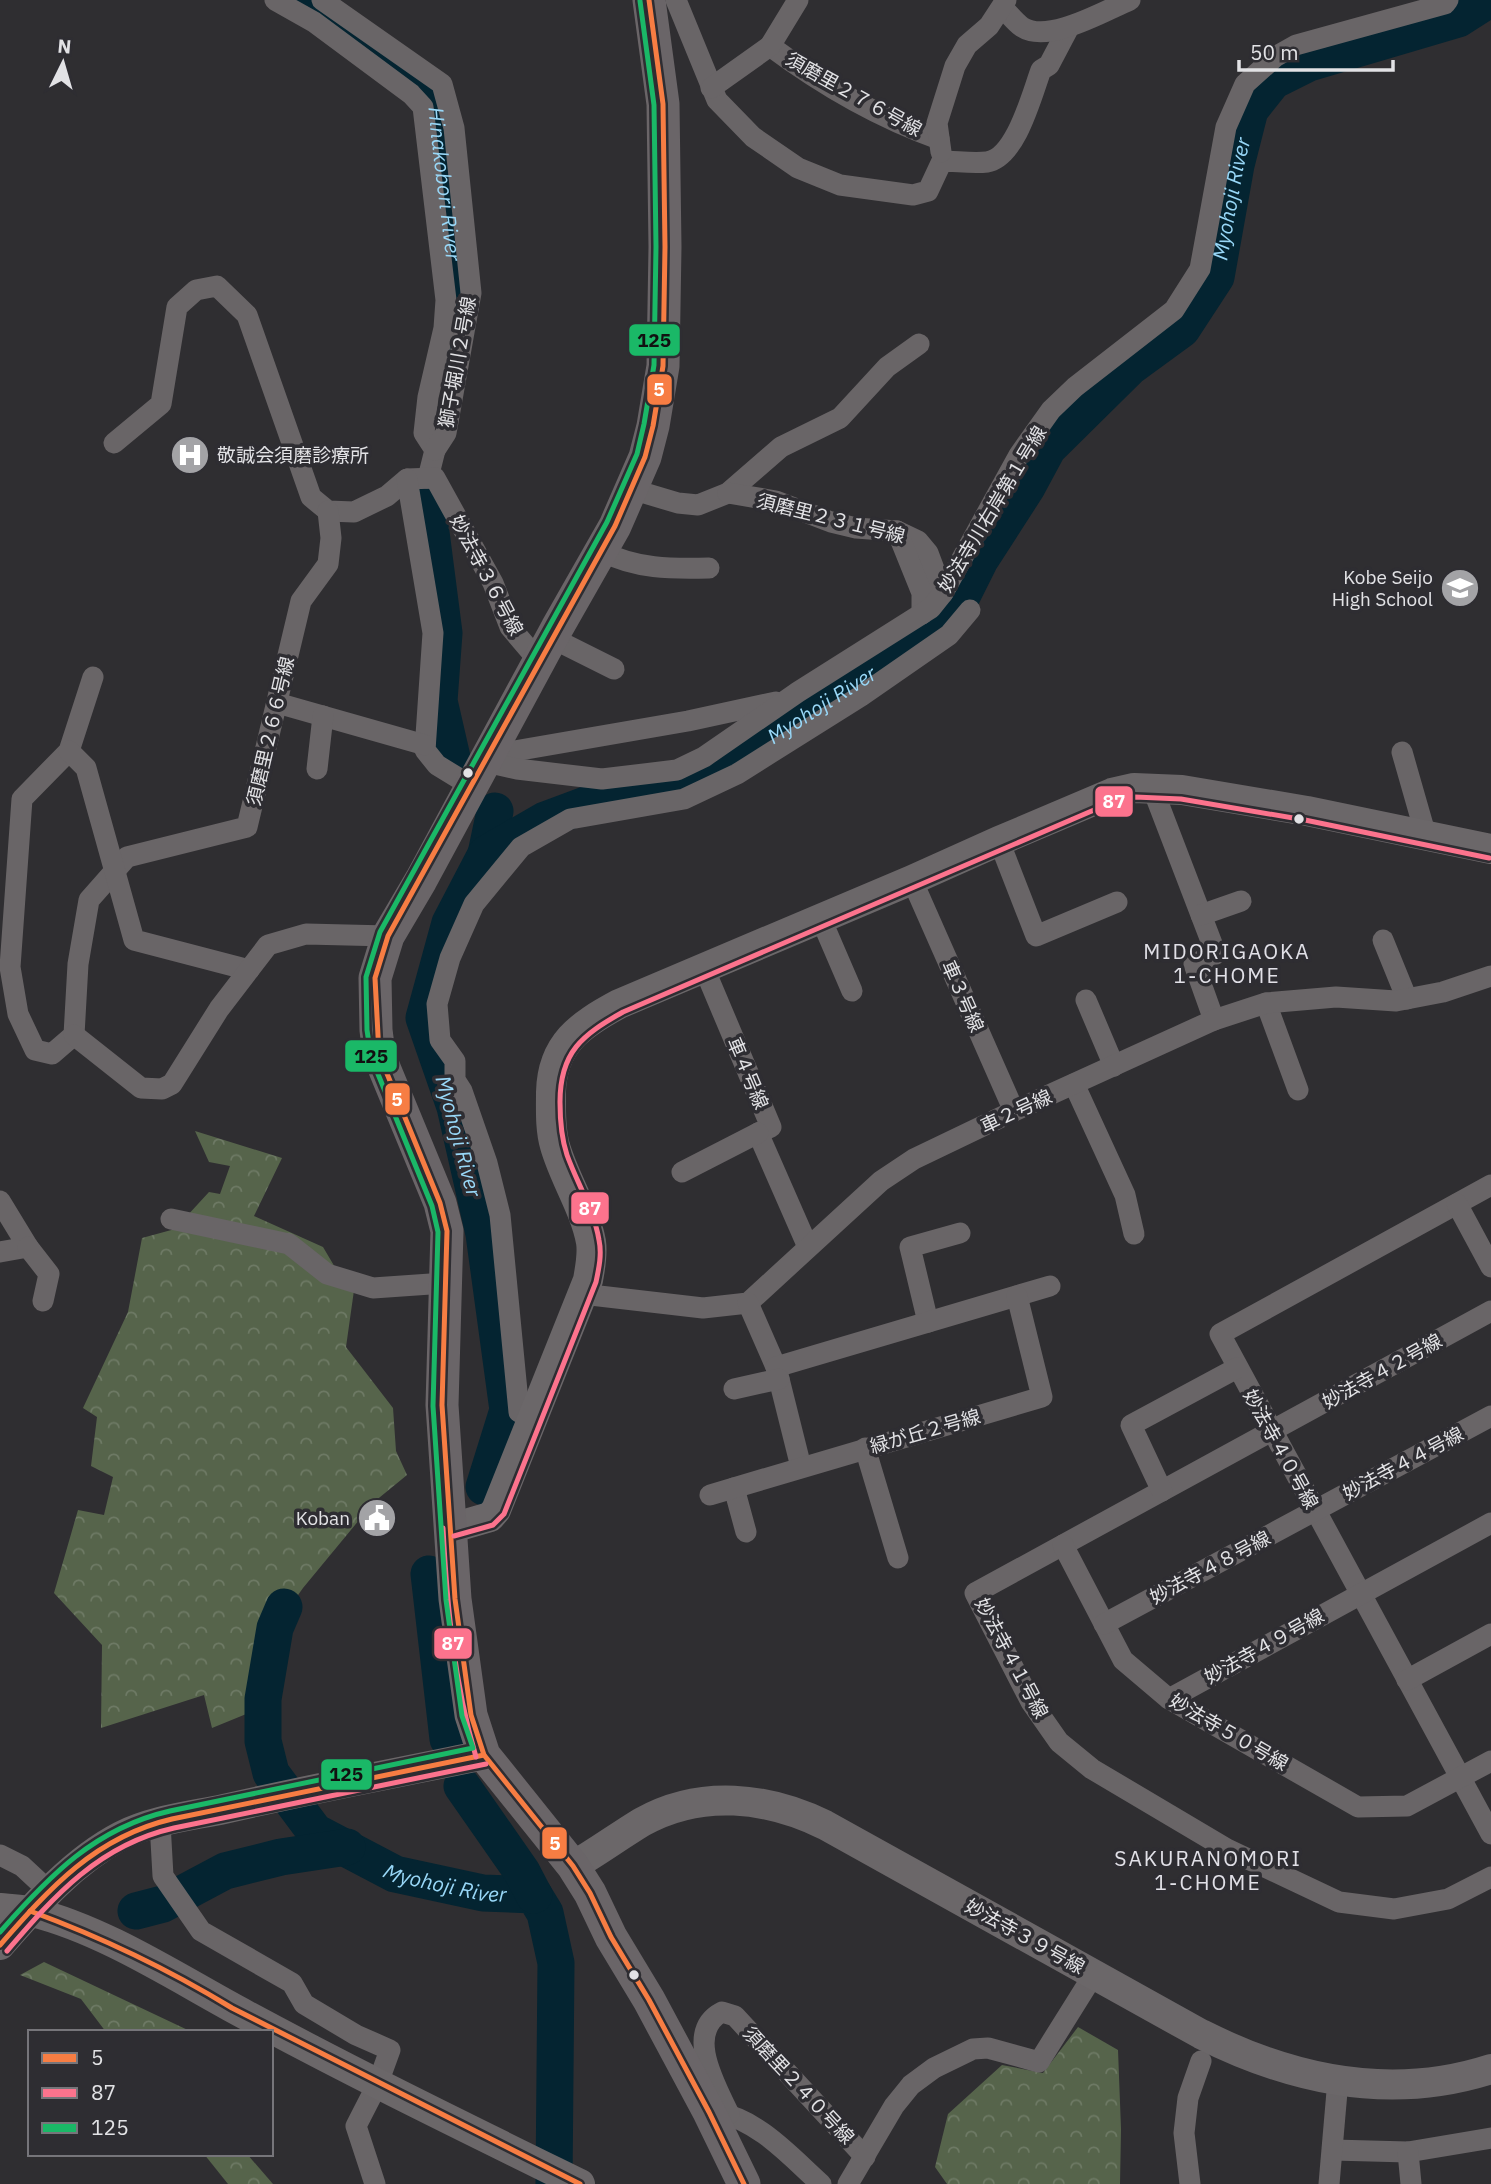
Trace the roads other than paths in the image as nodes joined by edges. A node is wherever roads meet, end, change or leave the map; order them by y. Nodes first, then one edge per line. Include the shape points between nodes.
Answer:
1 (275, 0) edge
2 (322, 0) edge
3 (649, 0) edge
4 (676, 0) edge
5 (799, 0) edge
6 (1130, 0) edge
7 (1448, 0) edge
8 (1004, 4) edge
9 (1069, 27) junction
10 (770, 46) junction
11 (711, 88) junction
12 (941, 150) junction
13 (919, 344) dead end
14 (114, 443) dead end
15 (435, 450) junction
16 (418, 479) junction
17 (631, 489) junction
18 (728, 493) junction
19 (328, 511) junction
20 (897, 531) junction
21 (601, 551) junction
22 (709, 568) dead end
23 (943, 593) junction
24 (970, 610) dead end
25 (922, 614) junction
26 (547, 648) junction
27 (614, 668) dead end
28 (93, 677) dead end
29 (786, 700) junction
30 (277, 703) junction
31 (323, 716) junction
32 (425, 745) junction
33 (69, 751) junction
34 (1402, 752) dead end
35 (484, 767) junction
36 (317, 769) dead end
37 (1152, 787) junction
38 (1426, 836) junction
39 (999, 841) junction
40 (1491, 849) edge
41 (113, 873) junction
42 (912, 880) junction
43 (1117, 901) dead end
44 (1241, 901) dead end
45 (1200, 915) junction
46 (821, 919) junction
47 (388, 936) junction
48 (1383, 940) dead end
49 (704, 968) junction
50 (249, 970) junction
51 (1491, 976) edge
52 (852, 991) dead end
53 (1407, 999) junction
54 (1086, 1000) dead end
55 (1266, 1003) junction
56 (1214, 1020) junction
57 (74, 1035) junction
58 (1114, 1066) junction
59 (1074, 1084) junction
60 (1298, 1090) dead end
61 (1014, 1111) junction
62 (758, 1133) junction
63 (682, 1172) dead end
64 (1491, 1185) edge
65 (0, 1202) edge
66 (1457, 1204) junction
67 (171, 1219) dead end
68 (960, 1233) dead end
69 (1135, 1234) dead end
70 (28, 1247) junction
71 (808, 1247) junction
72 (0, 1252) edge
73 (1491, 1267) edge
74 (445, 1283) junction
75 (1050, 1286) dead end
76 (582, 1294) junction
77 (1017, 1296) junction
78 (43, 1301) dead end
79 (748, 1303) junction
80 (1491, 1311) edge
81 (928, 1322) junction
82 (1237, 1368) junction
83 (777, 1373) junction
84 (734, 1389) dead end
85 (1491, 1416) edge
86 (531, 1419) junction
87 (1272, 1431) junction
88 (865, 1448) junction
89 (801, 1467) junction
90 (734, 1488) junction
91 (1162, 1491) junction
92 (710, 1495) dead end
93 (1315, 1510) junction
94 (1491, 1523) edge
95 (452, 1528) junction
96 (746, 1532) dead end
97 (1063, 1545) junction
98 (898, 1558) dead end
99 (1359, 1594) junction
100 (1104, 1624) junction
101 (1491, 1634) edge
102 (1407, 1680) junction
103 (1169, 1699) junction
104 (484, 1755) junction
105 (1491, 1761) edge
106 (1460, 1778) junction
107 (160, 1823) junction
108 (1491, 1835) edge
109 (0, 1855) edge
110 (573, 1866) junction
111 (1491, 1877) edge
112 (0, 1889) edge
113 (40, 1901) junction
114 (0, 1908) edge
115 (0, 1945) edge
116 (1094, 1974) junction
117 (1201, 2061) dead end
118 (1491, 2069) edge
119 (1338, 2080) junction
120 (378, 2083) junction
121 (719, 2113) junction
122 (1491, 2138) edge
123 (1333, 2150) junction
124 (1408, 2152) junction
125 (865, 2157) junction
126 (579, 2183) edge
127 (375, 2184) edge
128 (744, 2184) edge
129 (821, 2184) edge
130 (848, 2184) edge
131 (1190, 2184) edge
132 (1329, 2184) edge
133 (1411, 2184) edge

1 - 15 street via 314,22 423,107 446,300 424,433
2 - 15 street, 獅子堀川２号線 via 442,84 454,128 471,293 446,433
3 - 17 main road via 663,104 663,366 645,457
4 - 11 street
5 - 10 street
6 - 9 street
7 - 23 street, 妙法寺川右岸第１号線 via 1296,46 1275,57 1245,84 1226,127 1200,269 1174,310 1051,410 1019,455
8 - 9 street via 1023,28 1038,32
8 - 12 street via 989,26 967,45 955,66 937,123
9 - 12 street, 須磨里２７６号線 via 1049,65 1041,70 1012,144 998,158 987,162
10 - 11 street
10 - 12 street, 須磨里２７６号線 via 804,71
11 - 12 street via 753,137 798,168 840,185 913,195 928,191
13 - 18 street via 887,367 840,418 781,447
14 - 19 street via 161,404 177,307 196,290 218,286 247,316 311,497
15 - 16 street, 獅子堀川２号線
16 - 19 street via 354,512
16 - 26 street, 妙法寺３６号線 via 435,478 493,583 510,627 532,653
16 - 32 street via 433,633
17 - 18 street via 698,505
17 - 21 main road
18 - 20 street, 須磨里２３１号線 via 776,501 831,522
19 - 30 street, 須磨里２６６号線 via 328,564 300,601
20 - 23 street, 須磨里２３１号線 via 918,541 928,553
20 - 25 street via 922,593
21 - 22 street via 660,569
21 - 26 main road
23 - 25 street, 妙法寺川右岸第１号線
24 - 86 street via 949,635 737,774 684,799 570,819 520,847 474,904 450,958 437,1003 440,1040 455,1061 455,1080 487,1163 500,1215 519,1412
25 - 29 street, 妙法寺川右岸第１号線
26 - 27 street
26 - 35 main road
28 - 33 street
29 - 35 street via 509,752
29 - 35 street, 妙法寺川右岸第１号線 via 704,757 677,770 602,779
30 - 31 street
30 - 41 street, 須磨里２６６号線 via 247,827 127,857
31 - 32 street
31 - 36 street
32 - 35 street, 妙法寺川右岸第１号線 via 438,765
33 - 41 street via 86,768
33 - 57 street via 22,799 10,967 18,1014 35,1050 51,1054
34 - 38 street
35 - 47 main road
37 - 38 street via 1307,811
37 - 39 street via 1112,793
37 - 45 street
38 - 40 street
39 - 42 street
39 - 43 street via 1036,936
41 - 50 street via 134,940
41 - 57 street, 須磨里２６６号線 via 89,900 78,964
42 - 46 street
42 - 61 street, 車３号線
44 - 45 street
45 - 56 street via 1216,954 1194,964
46 - 49 street
46 - 52 street
47 - 50 street via 306,934 268,945
47 - 74 main road via 375,978 379,1054 440,1203 447,1231
48 - 53 street
49 - 62 street, 車４号線 via 771,1127
49 - 76 street via 595,1017 566,1042 554,1067 554,1145 591,1242 590,1269
50 - 57 street via 172,1084 162,1089 141,1088
51 - 53 street, 車２号線
53 - 55 street, 車２号線 via 1336,997
54 - 58 street
55 - 56 street, 車２号線
55 - 60 street
56 - 58 street, 車２号線
58 - 59 street, 車２号線
59 - 61 street, 車２号線
59 - 69 street via 1125,1195
61 - 71 street, 車２号線 via 914,1159 881,1181
62 - 63 street
62 - 71 street, 車４号線
64 - 66 street, 妙法寺４０号線
65 - 70 street
66 - 73 street
66 - 82 street, 妙法寺４０号線 via 1220,1334
67 - 74 street via 289,1244 327,1274 373,1288
68 - 81 street via 910,1247
70 - 72 street
70 - 78 street via 49,1274
71 - 79 street, 車２号線
74 - 95 main road via 442,1405
75 - 77 street
76 - 79 street via 703,1308
76 - 86 street
77 - 81 street
77 - 88 street, 緑が丘２号線 via 1042,1397
79 - 83 street
80 - 87 street, 妙法寺４２号線
81 - 83 street
82 - 87 street, 妙法寺４０号線
82 - 91 street via 1131,1425
83 - 84 street
83 - 89 street
85 - 93 street, 妙法寺４４号線
86 - 95 street via 496,1510 490,1517
87 - 91 street, 妙法寺４１号線
87 - 93 street, 妙法寺４０号線
88 - 89 street, 緑が丘２号線
88 - 98 street via 878,1523
89 - 90 street, 緑が丘２号線
90 - 92 street, 緑が丘２号線
90 - 96 street
91 - 97 street, 妙法寺４１号線
93 - 99 street, 妙法寺４０号線
93 - 100 street, 妙法寺４８号線
94 - 99 street, 妙法寺４９号線
95 - 104 main road via 455,1599 471,1714
97 - 100 street, 妙法寺５０号線
97 - 111 street, 妙法寺４１号線 via 975,1593 1031,1702 1059,1742 1092,1769 1227,1849 1339,1902 1394,1909 1448,1899
99 - 102 street, 妙法寺４０号線
99 - 103 street, 妙法寺４９号線
100 - 103 street, 妙法寺５０号線 via 1123,1660
101 - 102 street
102 - 106 street, 妙法寺４０号線
103 - 106 street, 妙法寺５０号線 via 1357,1807 1407,1806
104 - 107 street
104 - 110 main road
105 - 106 street
106 - 108 street, 妙法寺４０号線
107 - 113 street via 95,1851
107 - 120 street via 163,1877 201,1931 292,1983 304,2004 390,2050
109 - 113 street via 22,1866
110 - 116 street, 妙法寺３９号線 via 644,1821 678,1808 724,1800 769,1804 825,1825
110 - 121 main road
112 - 113 street
113 - 114 street
113 - 115 street
113 - 120 street via 88,1932
116 - 119 street, 妙法寺３９号線 via 1229,2048 1285,2070
116 - 125 street via 1039,2062 988,2048 973,2049 934,2068 911,2085 894,2106
117 - 131 street via 1188,2098 1184,2133
118 - 119 street, 妙法寺３９号線 via 1409,2084
119 - 123 street
120 - 126 street
120 - 127 street via 356,2126
121 - 125 street, 須磨里２４０号線 via 705,2056 706,2026 722,2012 735,2016
121 - 128 main road
121 - 129 street via 781,2147
122 - 124 street
123 - 124 street
123 - 132 street
124 - 133 street
125 - 130 street

